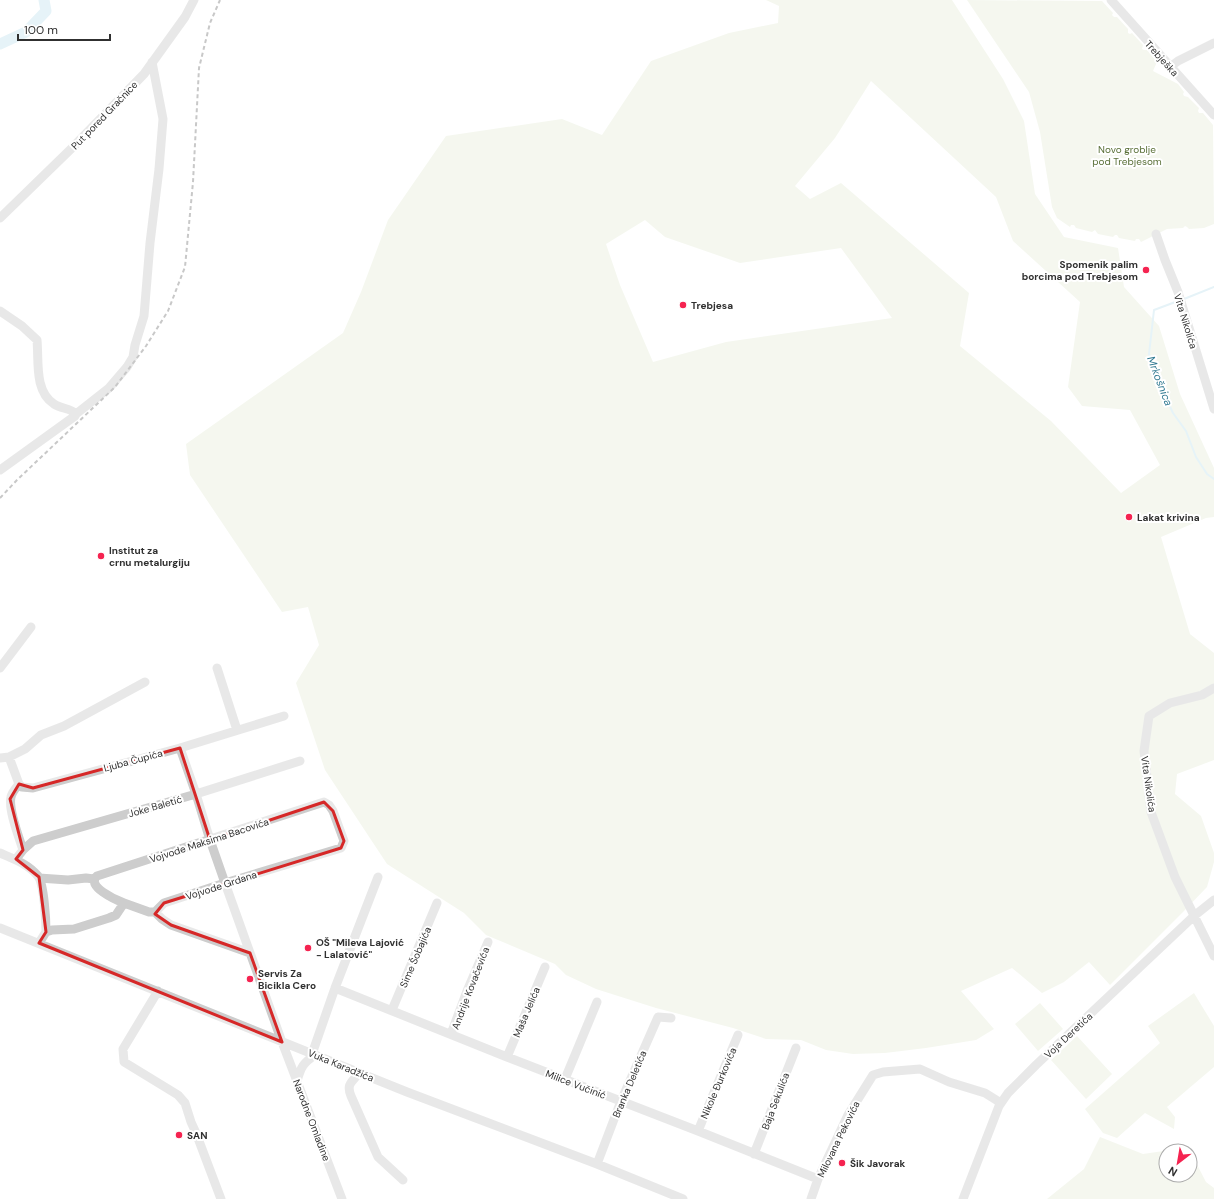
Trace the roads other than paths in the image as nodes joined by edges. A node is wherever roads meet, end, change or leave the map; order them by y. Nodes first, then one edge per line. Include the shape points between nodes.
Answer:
1 (194, 0) edge
2 (1111, 0) edge
3 (1214, 43) edge
4 (152, 62) junction
5 (1170, 67) junction
6 (1214, 116) edge
7 (0, 218) edge
8 (1156, 234) dead end
9 (0, 311) edge
10 (1214, 409) edge
11 (76, 414) junction
12 (0, 470) edge
13 (31, 627) dead end
14 (0, 668) edge
15 (217, 668) dead end
16 (145, 682) dead end
17 (1214, 688) edge
18 (284, 716) dead end
19 (237, 730) junction
20 (180, 748) junction
21 (5, 757) edge
22 (300, 761) dead end
23 (19, 784) junction
24 (196, 794) junction
25 (324, 802) joint
26 (210, 840) junction
27 (23, 850) junction
28 (0, 853) edge
29 (16, 859) junction
30 (378, 877) dead end
31 (39, 878) junction
32 (94, 879) junction
33 (225, 883) junction
34 (1214, 900) edge
35 (124, 903) junction
36 (437, 903) dead end
37 (155, 912) junction
38 (1194, 916) junction
39 (0, 928) edge
40 (46, 932) junction
41 (488, 942) dead end
42 (39, 943) junction
43 (250, 953) junction
44 (1214, 956) edge
45 (545, 968) dead end
46 (335, 988) junction
47 (158, 991) junction
48 (597, 1002) dead end
49 (392, 1010) junction
50 (671, 1018) dead end
51 (452, 1034) junction
52 (738, 1035) dead end
53 (282, 1042) junction
54 (796, 1048) dead end
55 (313, 1054) junction
56 (507, 1057) junction
57 (359, 1072) junction
58 (565, 1079) junction
59 (297, 1081) junction
60 (621, 1101) junction
61 (1001, 1103) junction
62 (698, 1131) junction
63 (754, 1154) junction
64 (597, 1164) junction
65 (818, 1179) junction
66 (403, 1180) dead end
67 (221, 1199) edge
68 (342, 1199) edge
69 (683, 1199) edge
70 (811, 1199) edge
71 (963, 1199) edge

1 - 4 street, Put pored Gračnice via 185,17
2 - 5 street, Trebješka
3 - 5 street
4 - 7 street, Put pored Gračnice via 144,74
4 - 11 street via 162,119 144,316 133,357 127,367 109,388
5 - 6 street, Trebješka
8 - 10 street, Vita Nikolića via 1178,292
9 - 11 street via 37,340 41,385 47,398 55,405
11 - 12 street
13 - 14 street
15 - 19 street
16 - 21 street via 41,736 25,749
17 - 38 street, Vita Nikolića via 1202,695 1170,703 1149,716 1144,750 1151,812 1175,877
18 - 19 street, Ljuba Čupića
19 - 20 street, Ljuba Čupića
20 - 23 street, Ljuba Čupića via 33,788 22,787
20 - 24 street, Narodne Omladine
21 - 23 street
22 - 24 street, Joke Baletić
23 - 27 street via 12,793 10,808
24 - 26 street, Narodne Omladine
24 - 27 street, Joke Baletić via 33,841
25 - 26 street, Vojvode Maksima Bacovića
25 - 33 street, Vojvode Grdana via 333,811 344,841 341,848
26 - 32 street, Vojvode Maksima Bacovića
26 - 33 street, Narodne Omladine
27 - 29 street, Joke Baletić
28 - 29 street
29 - 31 street via 27,865
30 - 46 street
31 - 32 street, Vojvode Maksima Bacovića
31 - 40 street
32 - 35 street via 102,892
33 - 37 street, Vojvode Grdana via 164,903
33 - 43 street, Narodne Omladine
34 - 38 street, Voja Deretića
35 - 37 street
35 - 40 street via 116,915 109,918 74,929
36 - 49 street, Sime Šobajića
37 - 43 street via 171,925
38 - 44 street, Vita Nikolića
38 - 61 street, Voja Deretića via 1036,1064
39 - 42 street, Vuka Karadžića
40 - 42 street
41 - 51 street, Andrije Kovačevića
42 - 47 street, Vuka Karadžića
43 - 53 street, Narodne Omladine
45 - 56 street, Maša Jelića
46 - 49 street, Milice Vučinić
46 - 55 street
47 - 53 street, Vuka Karadžića
47 - 67 street via 123,1049 124,1062 178,1095 185,1103
48 - 58 street
49 - 51 street, Milice Vučinić
50 - 60 street, Branka Deletića via 658,1017
51 - 56 street, Milice Vučinić
52 - 62 street, Nikole Đurkovića
53 - 55 street, Vuka Karadžića
53 - 59 street, Narodne Omladine
54 - 63 street, Baja Sekulića
55 - 57 street, Vuka Karadžića
55 - 59 street via 302,1066
56 - 58 street, Milice Vučinić
57 - 64 street, Vuka Karadžića
57 - 66 street via 348,1089 378,1157
58 - 60 street, Milice Vučinić
59 - 68 street, Narodne Omladine
60 - 62 street, Milice Vučinić
60 - 64 street, Branka Deletića
61 - 65 street, Milovana Pekovića via 986,1093 949,1082 920,1069 873,1075 848,1115
61 - 71 street, Voja Deretića
62 - 63 street, Milice Vučinić
63 - 65 street, Milice Vučinić
64 - 69 street, Vuka Karadžića
65 - 70 street, Milovana Pekovića

